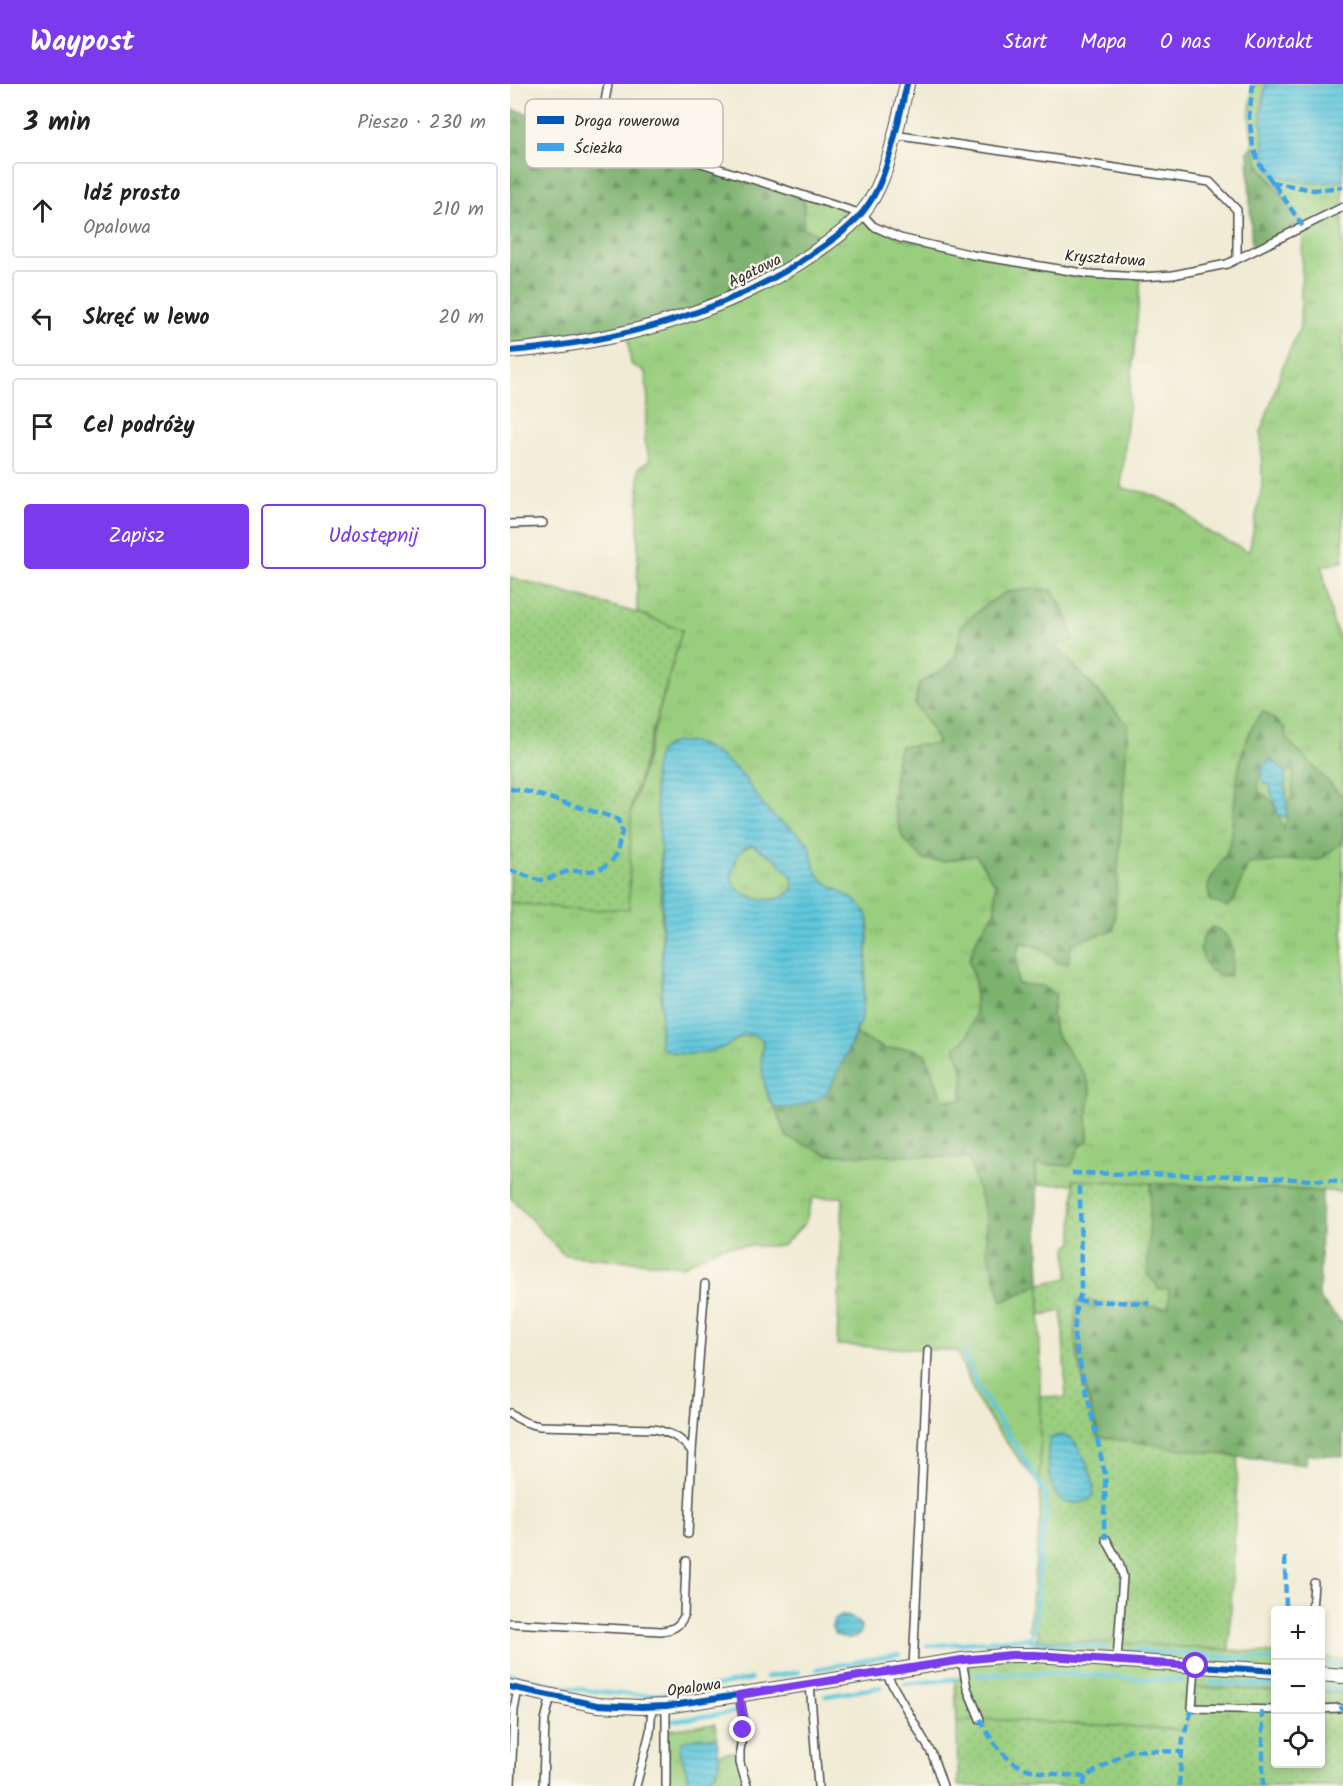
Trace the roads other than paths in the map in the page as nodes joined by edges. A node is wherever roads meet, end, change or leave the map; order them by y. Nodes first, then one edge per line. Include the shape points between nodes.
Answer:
1 (608, 84) edge
2 (908, 84) edge
3 (606, 99) edge
4 (894, 135) junction
5 (717, 168) edge
6 (1343, 207) edge
7 (862, 214) junction
8 (1237, 259) junction
9 (510, 351) edge
10 (543, 523) dead end
11 (510, 524) edge
12 (705, 1284) dead end
13 (928, 1350) dead end
14 (510, 1413) edge
15 (692, 1451) junction
16 (688, 1534) dead end
17 (1106, 1539) dead end
18 (686, 1561) dead end
19 (1314, 1583) dead end
20 (1312, 1606) edge
21 (510, 1623) edge
22 (962, 1660) junction
23 (1117, 1660) junction
24 (1196, 1666) junction
25 (913, 1668) junction
26 (1271, 1671) edge
27 (885, 1672) junction
28 (1325, 1674) edge
29 (1343, 1676) edge
30 (810, 1684) junction
31 (514, 1688) edge
32 (739, 1695) junction
33 (551, 1696) junction
34 (666, 1706) junction
35 (652, 1707) junction
36 (1339, 1708) dead end
37 (1325, 1709) edge
38 (1271, 1710) edge
39 (980, 1719) dead end
40 (511, 1786) edge
41 (543, 1786) edge
42 (636, 1786) edge
43 (666, 1786) edge
44 (747, 1786) edge
45 (818, 1786) edge
46 (943, 1786) edge

1 - 3 lane, Kryształowa
2 - 4 street, Agatowa
4 - 7 street, Agatowa via 879,185
4 - 8 lane via 1210,182 1237,210
5 - 7 lane, Kryształowa
6 - 8 lane, Kryształowa
7 - 8 lane, Kryształowa via 873,226 900,238 973,255 1089,273 1173,275
7 - 9 street, Agatowa via 831,242 792,268 712,306 584,342
10 - 11 lane
12 - 15 lane
13 - 25 lane
14 - 15 lane via 527,1424 540,1426 655,1429 680,1439
15 - 16 lane
17 - 23 lane via 1123,1576
18 - 21 lane via 684,1616 676,1628 660,1631
19 - 20 lane
22 - 23 street, Opalowa via 1011,1655
22 - 25 street, Opalowa
22 - 39 lane via 967,1688
23 - 24 street, Opalowa
24 - 26 street, Opalowa
24 - 38 lane via 1192,1708
25 - 27 street, Opalowa
27 - 30 street, Opalowa
27 - 46 lane via 932,1754
28 - 29 street
30 - 32 street, Opalowa
30 - 45 lane
31 - 33 street, Opalowa
31 - 40 lane
32 - 34 street, Opalowa
32 - 44 lane via 744,1722 740,1763
33 - 35 street, Opalowa via 597,1705
33 - 41 lane via 545,1720
34 - 35 street, Opalowa
34 - 43 lane
35 - 42 lane via 650,1732
36 - 37 lane

